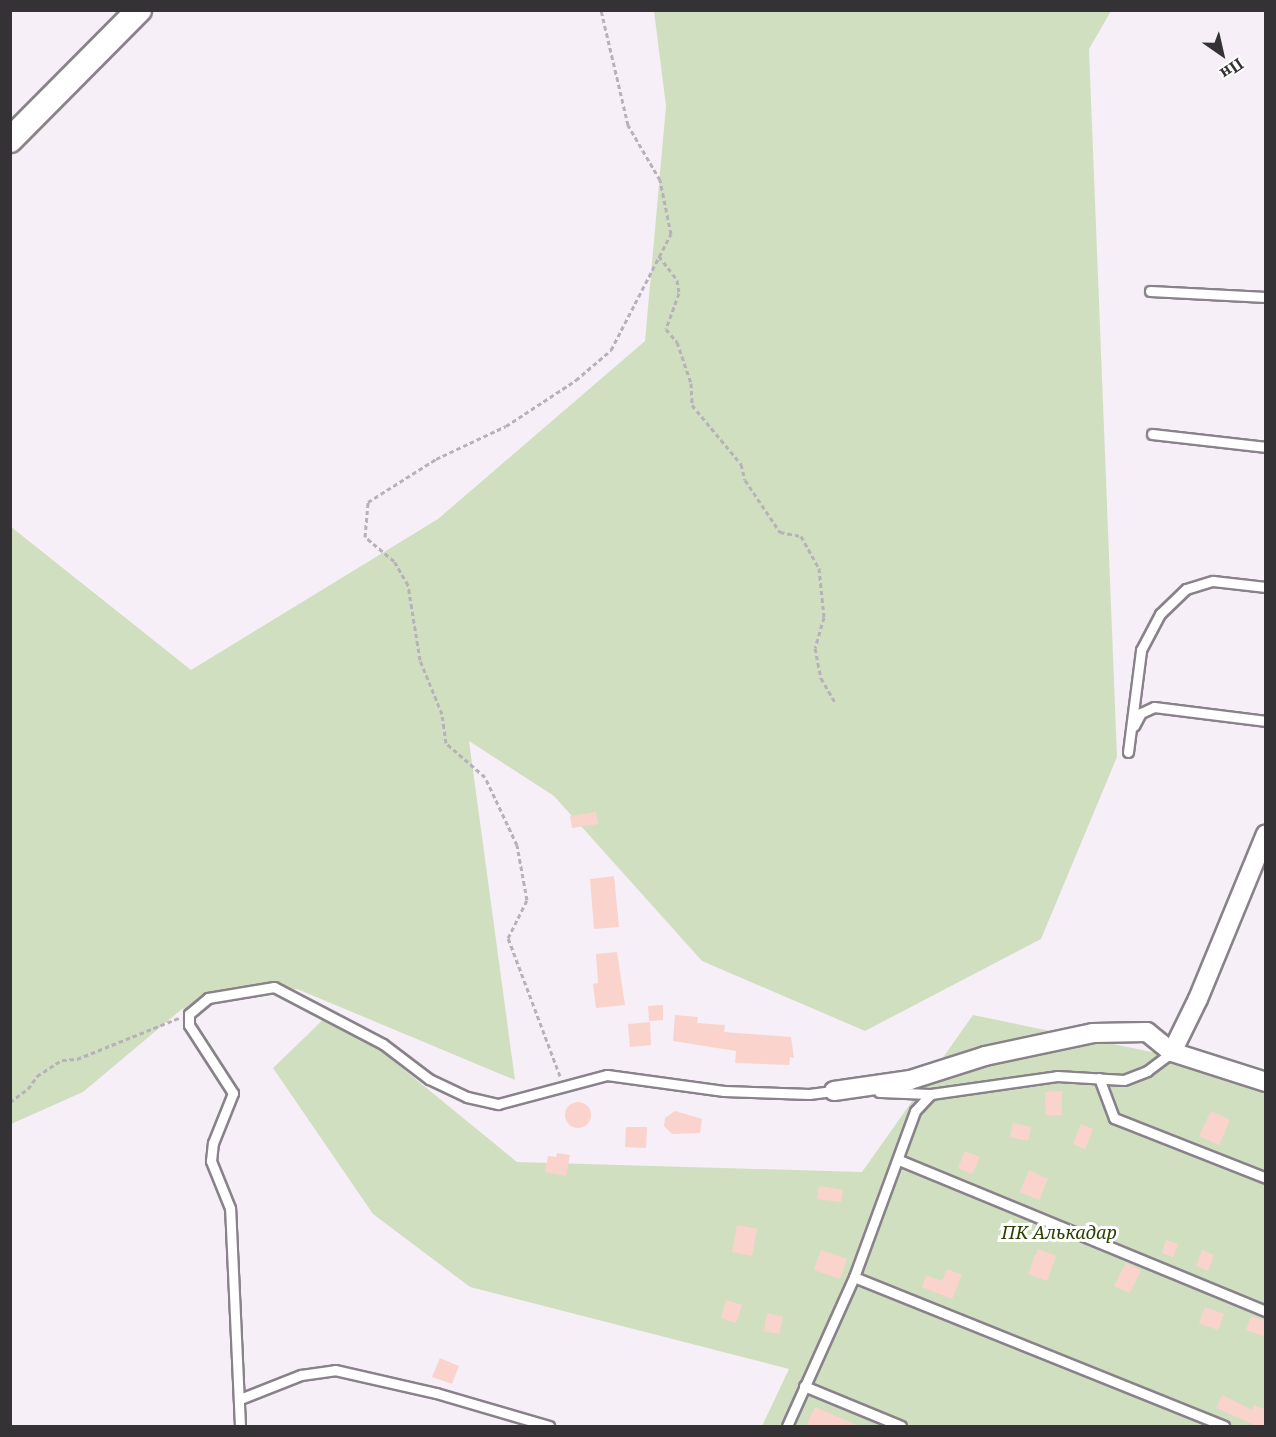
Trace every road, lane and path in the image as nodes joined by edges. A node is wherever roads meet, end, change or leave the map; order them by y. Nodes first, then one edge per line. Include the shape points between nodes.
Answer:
1 (139, 10) edge
2 (601, 10) edge
3 (10, 140) edge
4 (659, 256) junction
5 (1150, 291) dead end
6 (1266, 297) edge
7 (1152, 434) dead end
8 (1266, 447) edge
9 (1266, 587) edge
10 (835, 702) dead end
11 (1266, 721) edge
12 (1131, 731) junction
13 (1128, 752) dead end
14 (1266, 834) edge
15 (189, 1014) junction
16 (1172, 1052) junction
17 (1099, 1078) junction
18 (1266, 1082) edge
19 (564, 1086) junction
20 (834, 1090) junction
21 (930, 1094) junction
22 (10, 1102) edge
23 (899, 1160) junction
24 (1266, 1178) edge
25 (854, 1277) junction
26 (1266, 1311) edge
27 (804, 1386) junction
28 (240, 1399) junction
29 (240, 1426) edge
30 (549, 1426) edge
31 (787, 1426) edge
32 (901, 1426) edge
33 (1224, 1426) edge

1 - 3 main road
2 - 4 path via 628,125 660,180 671,234
4 - 10 path via 677,280 679,293 666,329 681,352 691,383 692,405 741,464 745,480 780,532 801,536 819,568 824,617 815,648 821,678
4 - 19 path via 611,350 576,380 506,426 436,459 368,502 364,537 394,561 408,585 420,660 442,714 446,744 485,777 517,845 527,900 508,938
5 - 6 lane
7 - 8 lane
9 - 12 lane via 1213,581 1186,589 1160,614 1141,650
11 - 12 lane via 1154,707 1141,713
12 - 13 lane
14 - 16 street
15 - 19 lane via 208,998 274,987 382,1044 429,1079 467,1097 498,1104
15 - 22 path via 77,1059 62,1060 37,1076 28,1089
15 - 28 lane via 189,1025 232,1093 213,1143 211,1161 230,1208
16 - 17 lane via 1147,1071 1124,1080
16 - 18 street
16 - 20 street via 1147,1032 1093,1033 985,1056 910,1080
17 - 21 lane via 1057,1076
17 - 24 lane via 1114,1118
19 - 20 lane via 607,1075 724,1091 809,1094
20 - 21 lane
21 - 23 lane via 915,1111
23 - 25 lane
23 - 26 lane
25 - 27 lane
25 - 33 lane
27 - 31 lane
27 - 32 lane
28 - 29 lane
28 - 30 lane via 301,1375 336,1370 436,1393

